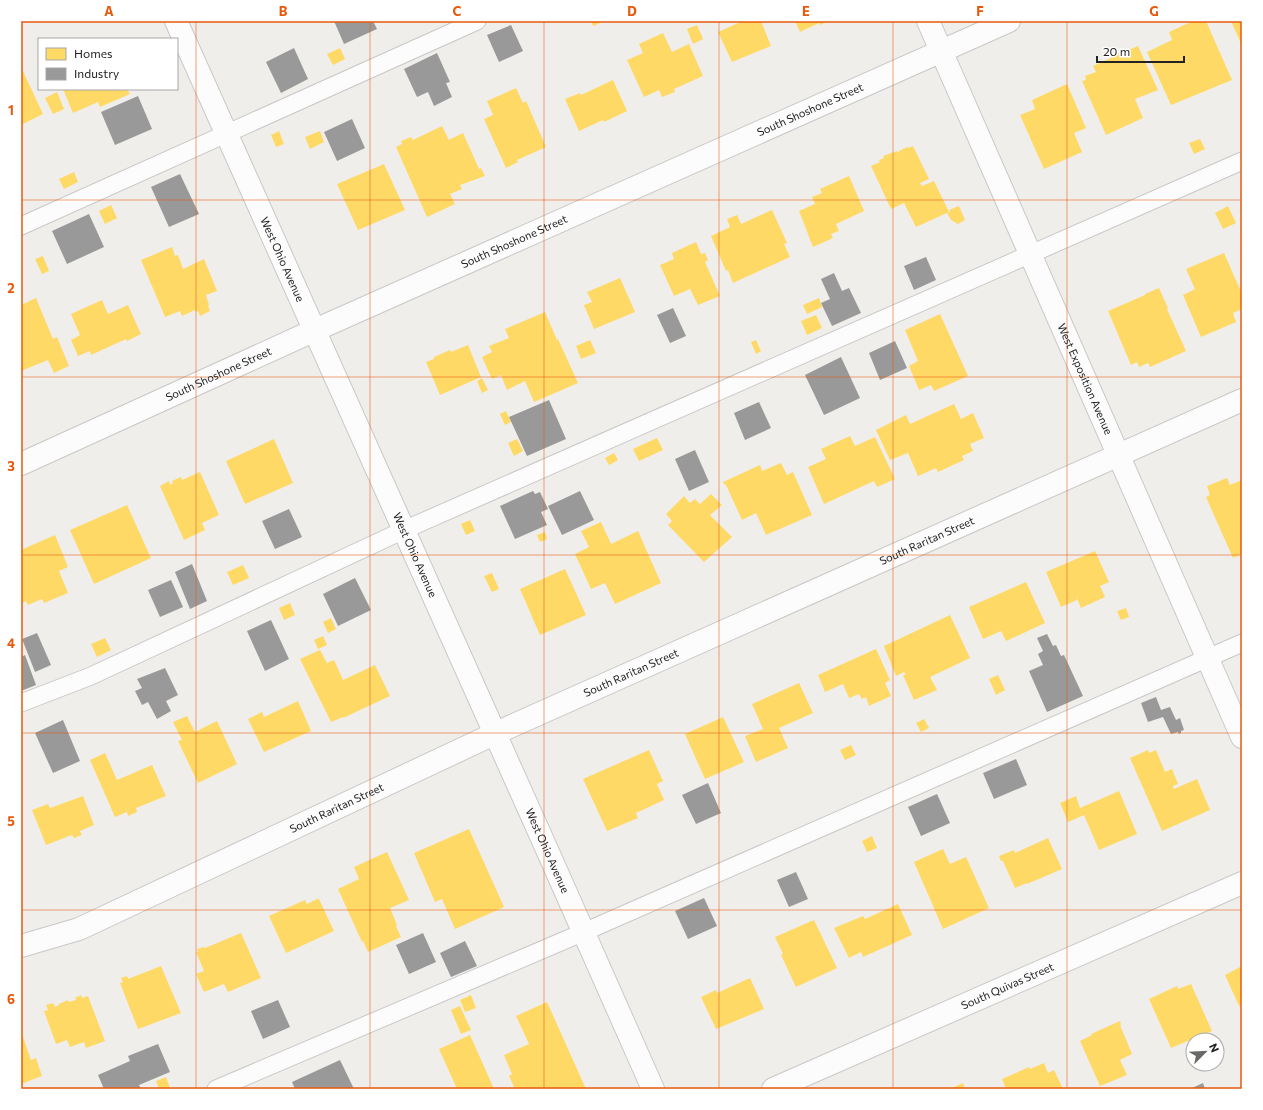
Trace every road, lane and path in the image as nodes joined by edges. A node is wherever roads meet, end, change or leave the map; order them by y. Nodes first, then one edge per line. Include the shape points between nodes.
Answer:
1 (176, 21) edge
2 (477, 21) edge
3 (928, 21) edge
4 (1009, 21) edge
5 (942, 50) junction
6 (226, 135) junction
7 (1242, 161) edge
8 (21, 226) edge
9 (1030, 254) junction
10 (314, 331) junction
11 (1242, 400) edge
12 (1118, 456) junction
13 (21, 464) edge
14 (404, 530) junction
15 (1242, 643) edge
16 (1208, 659) junction
17 (21, 703) edge
18 (496, 733) junction
19 (1242, 737) edge
20 (1242, 883) edge
21 (584, 932) junction
22 (21, 946) edge
23 (216, 1089) edge
24 (653, 1089) edge
25 (773, 1089) edge

1 - 6 street, West Ohio Avenue
2 - 6 lane
3 - 5 street, West Exposition Avenue
4 - 5 street, South Shoshone Street
5 - 9 street, West Exposition Avenue
5 - 10 street, South Shoshone Street
6 - 8 lane
6 - 10 street, West Ohio Avenue
7 - 9 lane
9 - 12 street, West Exposition Avenue
9 - 14 lane
10 - 13 street, South Shoshone Street
10 - 14 street, West Ohio Avenue
11 - 12 street, South Raritan Street
12 - 16 street, West Exposition Avenue
12 - 18 street, South Raritan Street
14 - 17 lane via 91,676
14 - 18 street, West Ohio Avenue
15 - 16 lane
16 - 19 street, West Exposition Avenue
16 - 21 lane
18 - 21 street, West Ohio Avenue
18 - 22 street, South Raritan Street via 79,929
20 - 25 street, South Quivas Street
21 - 23 lane
21 - 24 street, West Ohio Avenue

